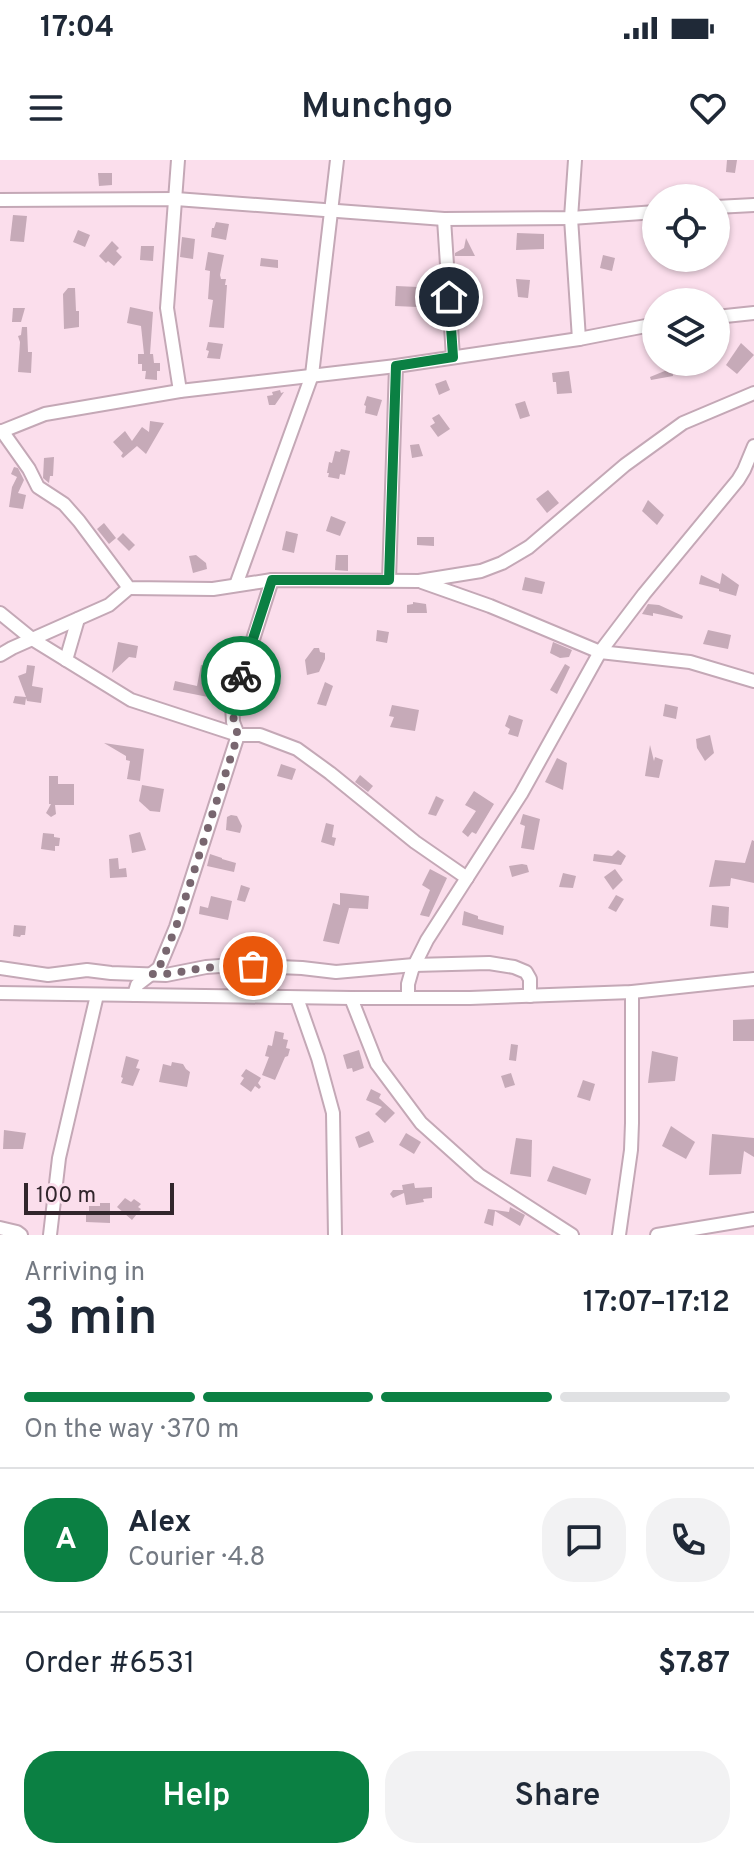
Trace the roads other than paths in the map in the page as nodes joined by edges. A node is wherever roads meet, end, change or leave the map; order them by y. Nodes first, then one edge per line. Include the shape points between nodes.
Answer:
1 (178, 160) edge
2 (337, 160) edge
3 (575, 160) edge
4 (176, 199) junction
5 (0, 200) edge
6 (754, 205) edge
7 (730, 206) edge
8 (331, 210) junction
9 (642, 213) edge
10 (571, 218) junction
11 (444, 219) junction
12 (754, 313) edge
13 (730, 316) edge
14 (642, 327) edge
15 (579, 339) junction
16 (453, 357) junction
17 (396, 366) junction
18 (312, 375) junction
19 (180, 391) junction
20 (754, 393) edge
21 (1, 431) edge
22 (754, 446) edge
23 (272, 580) junction
24 (389, 580) junction
25 (419, 581) junction
26 (236, 585) junction
27 (129, 588) junction
28 (0, 613) edge
29 (78, 619) junction
30 (32, 639) junction
31 (600, 652) junction
32 (0, 655) edge
33 (66, 660) junction
34 (754, 681) edge
35 (238, 735) junction
36 (467, 878) junction
37 (414, 965) junction
38 (0, 968) edge
39 (152, 974) junction
40 (754, 979) edge
41 (632, 992) junction
42 (0, 993) edge
43 (97, 995) junction
44 (134, 995) junction
45 (530, 996) junction
46 (297, 998) junction
47 (351, 998) junction
48 (408, 998) junction
49 (754, 1219) edge
50 (0, 1228) edge
51 (21, 1235) edge
52 (50, 1235) edge
53 (335, 1235) edge
54 (572, 1235) edge
55 (619, 1235) edge
56 (657, 1235) edge

1 - 4 street
2 - 8 street
3 - 10 street
4 - 5 street
4 - 8 street
4 - 19 street via 167,308
6 - 7 street
8 - 11 street
8 - 18 street
9 - 10 street
10 - 11 street
10 - 15 street
11 - 16 street
12 - 13 street
14 - 15 street
15 - 16 street
16 - 17 street
17 - 18 street
17 - 24 street
18 - 19 street
18 - 26 street
19 - 21 street via 45,414
20 - 25 street via 683,423 502,563
21 - 27 street via 38,487 64,504
22 - 31 street via 738,480
23 - 24 street
23 - 26 street
23 - 35 street via 232,705
24 - 25 street
25 - 31 street
26 - 27 street
27 - 29 street via 109,605
28 - 30 street
29 - 30 street
29 - 33 street
30 - 32 street
30 - 33 street
31 - 34 street via 690,662
31 - 36 street
33 - 35 street via 131,700
35 - 36 street via 260,735 297,749
35 - 39 street via 176,927
36 - 37 street
37 - 39 street via 336,972 234,965
37 - 45 street via 514,967 530,979
37 - 48 street
38 - 39 street via 48,975 87,970
39 - 44 street via 137,985
40 - 41 street
41 - 45 street
41 - 55 street via 631,1150
42 - 43 street
43 - 44 street
43 - 52 street via 59,1158
44 - 46 street
45 - 48 street
46 - 47 street
46 - 53 street via 333,1113
47 - 48 street
47 - 54 street via 377,1064 421,1123 479,1175
49 - 56 street
50 - 51 street

